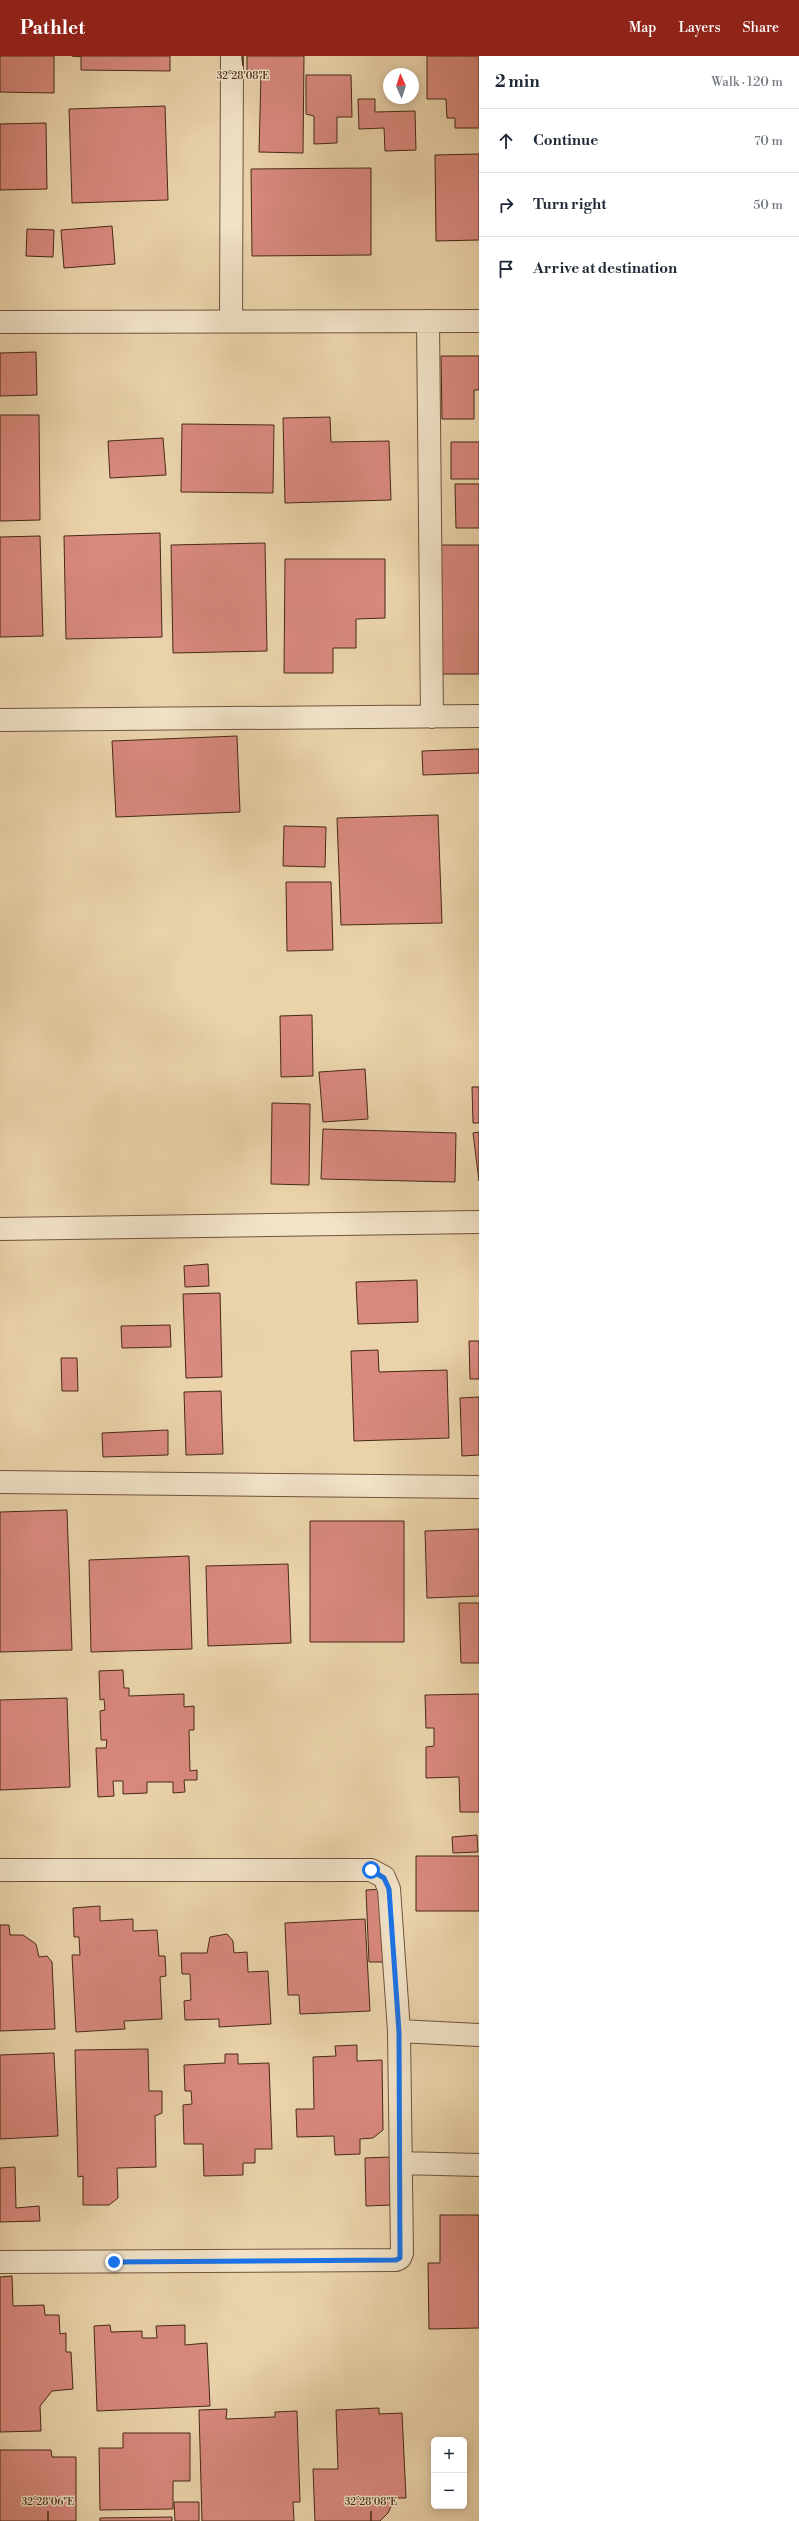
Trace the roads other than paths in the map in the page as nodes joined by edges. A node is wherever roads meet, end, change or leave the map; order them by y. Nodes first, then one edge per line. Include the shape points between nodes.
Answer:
1 (232, 56) edge
2 (428, 321) junction
3 (479, 321) edge
4 (0, 322) edge
5 (231, 322) junction
6 (479, 716) edge
7 (432, 717) junction
8 (0, 720) edge
9 (479, 1222) edge
10 (0, 1229) edge
11 (0, 1482) edge
12 (479, 1487) edge
13 (0, 1870) edge
14 (399, 2032) junction
15 (479, 2035) edge
16 (401, 2163) junction
17 (479, 2165) edge
18 (0, 2262) edge

1 - 5 street
2 - 3 street
2 - 5 street
2 - 7 street
4 - 5 street
6 - 7 street
7 - 8 street
9 - 10 street
11 - 12 street
13 - 14 street via 371,1870 384,1878 389,1889
14 - 15 street
14 - 16 street
16 - 17 street
16 - 18 street via 402,2253 396,2260

